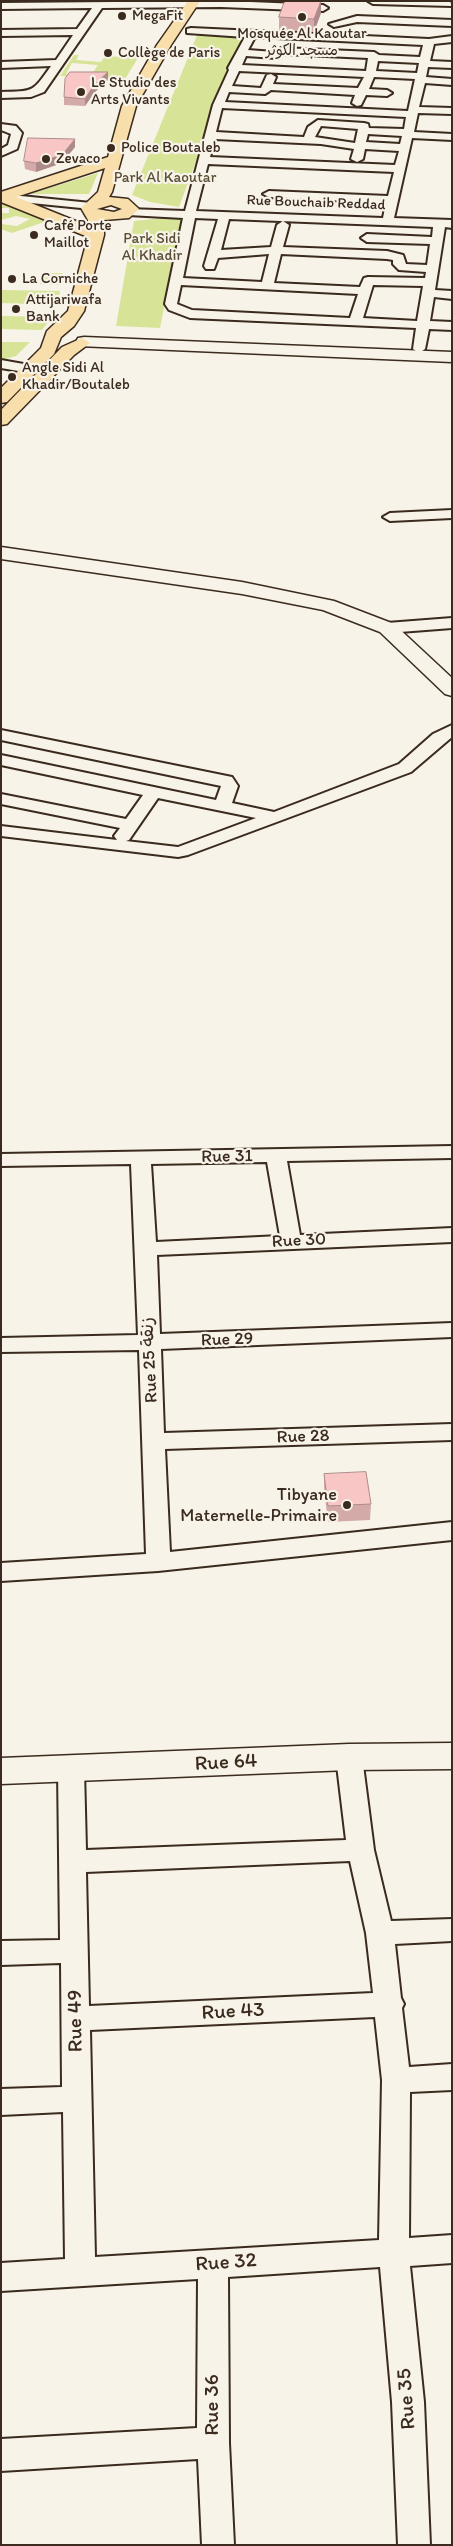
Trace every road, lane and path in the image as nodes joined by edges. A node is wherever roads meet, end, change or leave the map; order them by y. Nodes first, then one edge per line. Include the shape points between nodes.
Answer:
1 (373, 1) edge
2 (208, 3) edge
3 (269, 3) edge
4 (192, 4) edge
5 (99, 5) junction
6 (1, 6) edge
7 (323, 8) edge
8 (448, 13) edge
9 (357, 19) junction
10 (404, 25) junction
11 (333, 26) junction
12 (191, 31) junction
13 (452, 31) edge
14 (81, 32) junction
15 (1, 33) edge
16 (251, 34) junction
17 (308, 36) junction
18 (452, 39) edge
19 (428, 42) junction
20 (399, 44) junction
21 (183, 47) dead end
22 (307, 52) junction
23 (241, 53) junction
24 (326, 62) junction
25 (396, 62) junction
26 (424, 62) junction
27 (57, 63) junction
28 (1, 65) edge
29 (372, 65) junction
30 (452, 65) edge
31 (233, 68) junction
32 (344, 69) junction
33 (295, 70) junction
34 (420, 78) junction
35 (452, 82) edge
36 (225, 89) junction
37 (362, 91) junction
38 (291, 94) junction
39 (1, 95) edge
40 (357, 103) junction
41 (410, 103) junction
42 (383, 104) dead end
43 (218, 105) junction
44 (310, 109) junction
45 (331, 110) junction
46 (448, 111) edge
47 (214, 119) junction
48 (230, 120) dead end
49 (325, 124) junction
50 (251, 126) dead end
51 (1, 127) edge
52 (282, 128) junction
53 (364, 131) junction
54 (338, 133) dead end
55 (451, 133) edge
56 (409, 134) junction
57 (210, 135) junction
58 (310, 135) junction
59 (250, 138) junction
60 (329, 143) junction
61 (362, 146) junction
62 (406, 148) junction
63 (247, 150) dead end
64 (1, 153) edge
65 (276, 155) junction
66 (113, 160) junction
67 (203, 160) junction
68 (355, 167) junction
69 (400, 169) junction
70 (360, 186) dead end
71 (394, 196) junction
72 (2, 197) edge
73 (317, 201) junction
74 (257, 204) junction
75 (125, 205) junction
76 (347, 207) dead end
77 (94, 208) junction
78 (185, 216) junction
79 (224, 219) junction
80 (388, 221) junction
81 (316, 226) junction
82 (117, 229) dead end
83 (442, 230) edge
84 (284, 232) junction
85 (365, 233) junction
86 (96, 235) junction
87 (276, 250) junction
88 (214, 254) junction
89 (363, 254) junction
90 (318, 264) dead end
91 (429, 281) junction
92 (176, 282) junction
93 (204, 283) junction
94 (267, 286) junction
95 (363, 291) junction
96 (98, 292) dead end
97 (452, 295) edge
98 (93, 311) dead end
99 (355, 322) junction
100 (422, 325) junction
101 (452, 326) edge
102 (56, 335) junction
103 (86, 336) junction
104 (419, 349) junction
105 (452, 350) edge
106 (452, 357) edge
107 (1, 364) edge
108 (30, 369) junction
109 (1, 398) edge
110 (1, 420) edge
111 (452, 514) edge
112 (390, 517) dead end
113 (1, 553) edge
114 (452, 623) edge
115 (387, 628) junction
116 (452, 690) edge
117 (452, 730) edge
118 (1, 736) edge
119 (1, 760) edge
120 (153, 792) junction
121 (1, 799) edge
122 (222, 806) junction
123 (275, 817) junction
124 (130, 825) junction
125 (1, 831) edge
126 (117, 844) junction
127 (452, 1152) edge
128 (276, 1156) junction
129 (140, 1159) junction
130 (1, 1160) edge
131 (452, 1235) edge
132 (291, 1241) junction
133 (146, 1249) junction
134 (452, 1330) edge
135 (149, 1341) junction
136 (1, 1345) edge
137 (452, 1432) edge
138 (154, 1442) junction
139 (452, 1531) edge
140 (158, 1562) junction
141 (1, 1572) edge
142 (452, 1756) edge
143 (349, 1757) junction
144 (71, 1769) junction
145 (1, 1772) edge
146 (361, 1850) junction
147 (71, 1862) junction
148 (452, 1930) edge
149 (380, 1933) junction
150 (74, 1951) junction
151 (1, 1953) edge
152 (390, 2004) junction
153 (75, 2019) junction
154 (452, 2076) edge
155 (396, 2080) junction
156 (77, 2099) junction
157 (1, 2102) edge
158 (452, 2250) edge
159 (394, 2253) junction
160 (213, 2264) junction
161 (80, 2273) junction
162 (1, 2277) edge
163 (213, 2443) junction
164 (1, 2455) edge
165 (218, 2545) edge
166 (414, 2545) edge

1 - 8 street
2 - 3 street
2 - 4 street
2 - 12 main road
3 - 7 street
4 - 5 street
4 - 66 main road via 129,106
5 - 6 street
5 - 14 street
8 - 9 street via 358,10
8 - 10 street
9 - 10 street
9 - 11 street
10 - 11 street
10 - 13 street
10 - 20 street
11 - 17 street
11 - 20 street
12 - 16 street
12 - 21 main road
14 - 15 street
14 - 27 street
16 - 17 street
16 - 23 street
17 - 22 street
18 - 19 street
19 - 20 street
19 - 26 street
20 - 25 street
22 - 23 street
22 - 24 street via 307,61
23 - 31 street
24 - 29 street via 372,55
24 - 32 street
24 - 33 street
25 - 26 street
25 - 29 street
26 - 30 street
26 - 34 street
27 - 28 street
27 - 39 street via 38,92
29 - 32 street
29 - 34 street
29 - 37 street
31 - 33 street
31 - 36 street
32 - 33 street via 294,80
34 - 35 street
34 - 41 street
36 - 38 street via 264,91 268,88
36 - 43 street
37 - 38 street
37 - 40 street
37 - 41 street via 388,88 386,96
38 - 44 street via 312,101
40 - 42 street
40 - 45 street via 334,102
41 - 45 street
41 - 46 street
41 - 56 street
43 - 44 street
43 - 47 street
44 - 45 street
45 - 49 street
47 - 48 street
47 - 57 street
49 - 53 street via 363,126
49 - 58 street via 316,124
50 - 52 street
51 - 64 street via 12,128 17,133 13,147
52 - 58 street
52 - 65 street
53 - 56 street
53 - 61 street
54 - 60 street
55 - 56 street
56 - 62 street
57 - 59 street
57 - 67 street
58 - 60 street
58 - 65 street
59 - 63 street
59 - 65 street
60 - 61 street
60 - 65 street via 319,153 294,150
61 - 62 street
61 - 68 street
62 - 69 street
65 - 67 street
65 - 68 street
65 - 74 street
66 - 72 main road
66 - 77 main road via 105,192
67 - 78 street
68 - 69 street
69 - 71 street
70 - 71 street
71 - 73 street
71 - 80 street
72 - 77 street
72 - 86 main road
73 - 74 street
73 - 76 street
73 - 81 street
74 - 79 street, Rue Bouchaib Reddad
74 - 81 street, Rue Bouchaib Reddad
75 - 77 main road via 105,216
75 - 78 street
75 - 82 main road
77 - 86 main road
78 - 79 street
78 - 92 street
79 - 84 street
79 - 88 street
80 - 83 street, Rue Bouchaib Reddad
80 - 85 street, Rue Bouchaib Reddad
81 - 84 street
81 - 85 street
83 - 85 street
83 - 91 street
84 - 87 street
85 - 89 street
86 - 102 main road via 79,305 70,321
87 - 88 street
87 - 89 street
87 - 94 street
88 - 93 street
89 - 90 street via 357,265
89 - 91 street via 400,258 399,264
91 - 95 street via 370,280
91 - 97 street
91 - 100 street
92 - 93 street
92 - 99 street via 171,304 182,312
93 - 94 street
94 - 95 street
95 - 99 street
96 - 98 main road
99 - 100 street
100 - 101 street
100 - 104 street
102 - 103 main road via 65,344
102 - 108 main road via 48,350
103 - 104 main road
103 - 106 main road
103 - 110 main road
104 - 105 main road
107 - 108 street
108 - 109 main road
111 - 112 street
113 - 115 main road via 259,591 327,605
114 - 115 street
115 - 116 main road
117 - 123 street via 405,768
118 - 122 street via 226,781 230,786
119 - 120 street
120 - 122 street
120 - 124 street
121 - 124 street
122 - 123 street
123 - 126 street via 178,852
124 - 126 street
125 - 126 street
127 - 128 street, Rue 31
128 - 129 street, Rue 31
128 - 132 street
129 - 130 street, Rue 31
129 - 133 street, Rue 25 زنقة
131 - 132 street, Rue 30
132 - 133 street, Rue 30
133 - 135 street, Rue 25 زنقة
134 - 135 street, Rue 29
135 - 136 street, Rue 29
135 - 138 street, Rue 25 زنقة
137 - 138 street, Rue 28
138 - 140 street, Rue 25 زنقة
139 - 140 street
140 - 141 street
142 - 143 main road, Rue 64
143 - 144 main road, Rue 64
143 - 146 street, Rue 35
144 - 145 main road, Rue 64
144 - 147 street, Rue 49
146 - 147 street
146 - 149 street, Rue 35
147 - 150 street, Rue 49
148 - 149 street
149 - 152 street, Rue 35
150 - 151 street
150 - 153 street, Rue 49
152 - 153 street, Rue 43
152 - 155 street, Rue 35
153 - 156 street, Rue 49
154 - 155 street
155 - 159 street, Rue 35
156 - 157 street
156 - 161 street, Rue 49
158 - 159 street, Rue 32
159 - 160 street, Rue 32
159 - 166 street, Rue 35 via 408,2402
160 - 161 street, Rue 32
160 - 163 street, Rue 36
161 - 162 street, Rue 32
163 - 164 street
163 - 165 street, Rue 36

